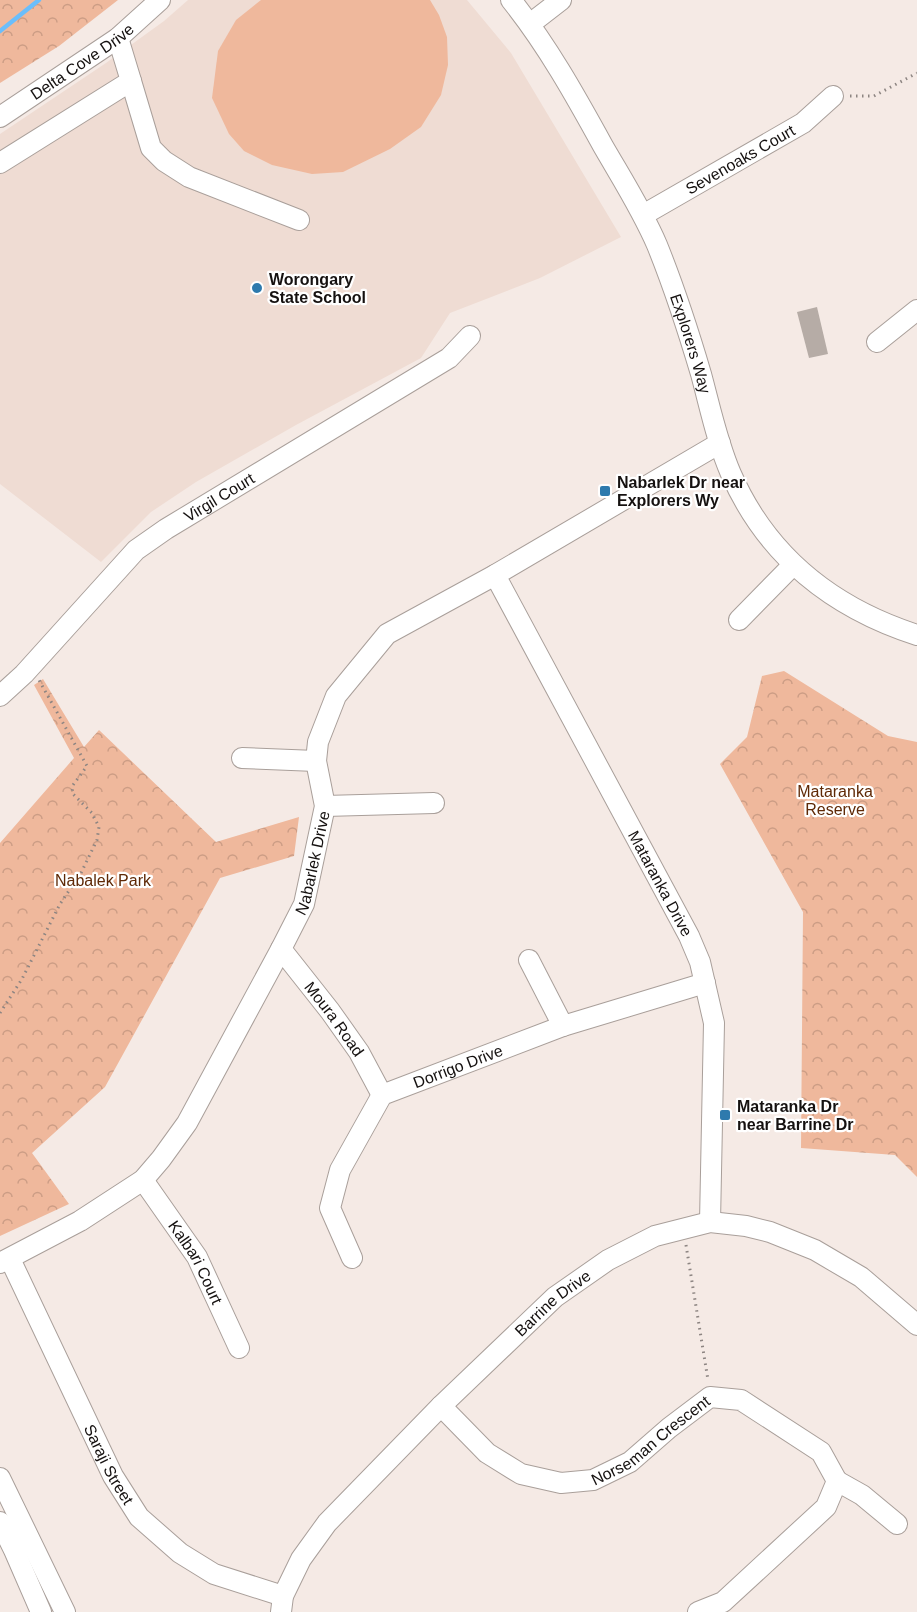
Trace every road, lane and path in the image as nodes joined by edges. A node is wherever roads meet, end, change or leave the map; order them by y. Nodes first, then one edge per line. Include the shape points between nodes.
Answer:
1 (160, 0) edge
2 (511, 0) edge
3 (561, 0) edge
4 (530, 24) junction
5 (118, 38) junction
6 (917, 73) edge
7 (131, 81) junction
8 (833, 96) joint
9 (0, 117) edge
10 (0, 163) edge
11 (643, 215) junction
12 (299, 220) dead end
13 (917, 310) edge
14 (470, 336) dead end
15 (877, 342) dead end
16 (720, 442) junction
17 (794, 565) junction
18 (495, 574) junction
19 (739, 621) dead end
20 (917, 635) edge
21 (31, 666) junction
22 (0, 696) edge
23 (242, 758) dead end
24 (316, 761) junction
25 (434, 802) dead end
26 (325, 806) junction
27 (281, 949) junction
28 (529, 960) dead end
29 (705, 982) junction
30 (0, 1013) edge
31 (563, 1026) junction
32 (382, 1095) junction
33 (143, 1180) junction
34 (710, 1222) junction
35 (683, 1229) junction
36 (352, 1258) dead end
37 (5, 1261) edge
38 (917, 1325) edge
39 (239, 1348) dead end
40 (710, 1397) junction
41 (441, 1406) junction
42 (0, 1478) edge
43 (837, 1482) junction
44 (0, 1522) edge
45 (897, 1524) dead end
46 (282, 1604) edge
47 (705, 1611) edge
48 (40, 1612) edge
49 (65, 1612) edge

1 - 5 street, Delta Cove Drive
2 - 4 street, Explorers Way
3 - 4 street
4 - 11 street, Explorers Way
5 - 7 street
5 - 9 street, Delta Cove Drive
6 - 8 path via 874,96
7 - 10 street
7 - 12 street via 151,148 164,161 189,177
8 - 11 street, Sevenoaks Court via 803,123
11 - 16 street, Explorers Way via 676,294
13 - 15 street
14 - 21 street, Virgil Court via 449,358 135,550
16 - 17 street, Explorers Way via 731,474 754,517
16 - 18 street, Nabarlek Drive
17 - 19 street
17 - 20 street, Explorers Way via 849,606
18 - 24 street, Nabarlek Drive via 387,634 336,696 318,742
18 - 29 street, Mataranka Drive via 689,936
21 - 22 street, Virgil Court
21 - 30 path via 87,766 73,785 72,793 92,813 99,827 81,873
23 - 24 street
24 - 26 street, Nabarlek Drive
25 - 26 street
26 - 27 street, Nabarlek Drive via 304,904
27 - 32 street, Moura Road via 359,1052
27 - 33 street, Nabarlek Drive via 187,1123
28 - 31 street
29 - 31 street, Dorrigo Drive
29 - 34 street, Mataranka Drive via 714,1023
31 - 32 street, Dorrigo Drive
32 - 36 street via 339,1170 330,1208
33 - 37 street, Nabarlek Drive via 80,1221
33 - 39 street, Kalbari Court via 197,1257
34 - 35 street, Barrine Drive
34 - 38 street, Barrine Drive via 770,1232 815,1250 861,1277
35 - 40 path
35 - 41 street, Barrine Drive via 654,1236 608,1260 555,1297
37 - 46 street, Saraji Street via 113,1476 139,1517 180,1553 214,1574
40 - 41 street, Norseman Crescent via 630,1462 593,1480 561,1483 521,1474 487,1453
40 - 43 street, Norseman Crescent via 741,1400 820,1452
41 - 46 street, Barrine Drive via 327,1523 301,1559
42 - 49 street
43 - 45 street via 862,1495
43 - 47 street via 826,1507 723,1602
44 - 48 street

